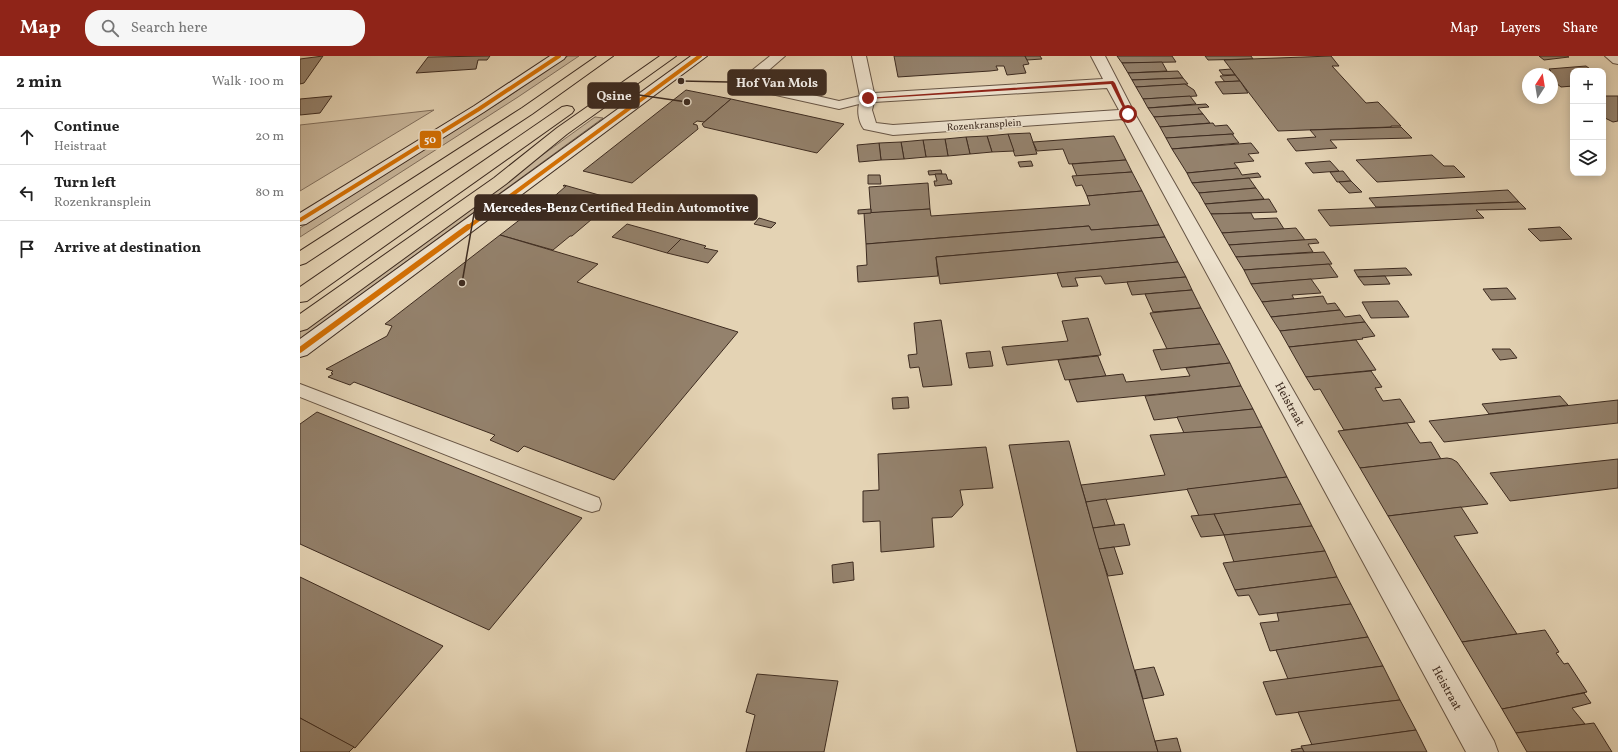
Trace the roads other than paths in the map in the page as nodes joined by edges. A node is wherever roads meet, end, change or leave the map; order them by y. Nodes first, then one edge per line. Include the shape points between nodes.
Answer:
1 (559, 56) edge
2 (586, 56) edge
3 (606, 56) edge
4 (622, 56) edge
5 (648, 56) edge
6 (669, 56) edge
7 (700, 56) edge
8 (778, 56) edge
9 (859, 56) edge
10 (1098, 56) edge
11 (1612, 56) edge
12 (1618, 60) edge
13 (1113, 83) junction
14 (868, 98) junction
15 (527, 111) junction
16 (1128, 114) junction
17 (562, 131) junction
18 (499, 156) junction
19 (300, 220) edge
20 (300, 259) edge
21 (300, 296) edge
22 (300, 324) edge
23 (300, 350) edge
24 (300, 390) edge
25 (592, 504) dead end
26 (1483, 752) edge

1 - 19 street
2 - 15 highway
3 - 15 highway
4 - 15 highway via 579,84
5 - 18 highway
6 - 17 highway
7 - 23 street
8 - 14 street via 744,84 839,105
9 - 14 street, Rozenkransplein
10 - 13 street, Heistraat
11 - 12 street
13 - 14 street
13 - 16 street, Heistraat
14 - 16 street, Rozenkransplein via 865,110 869,126 893,130
15 - 20 highway
16 - 26 street, Heistraat
17 - 18 highway
17 - 22 highway via 500,181
18 - 21 highway
24 - 25 lane

